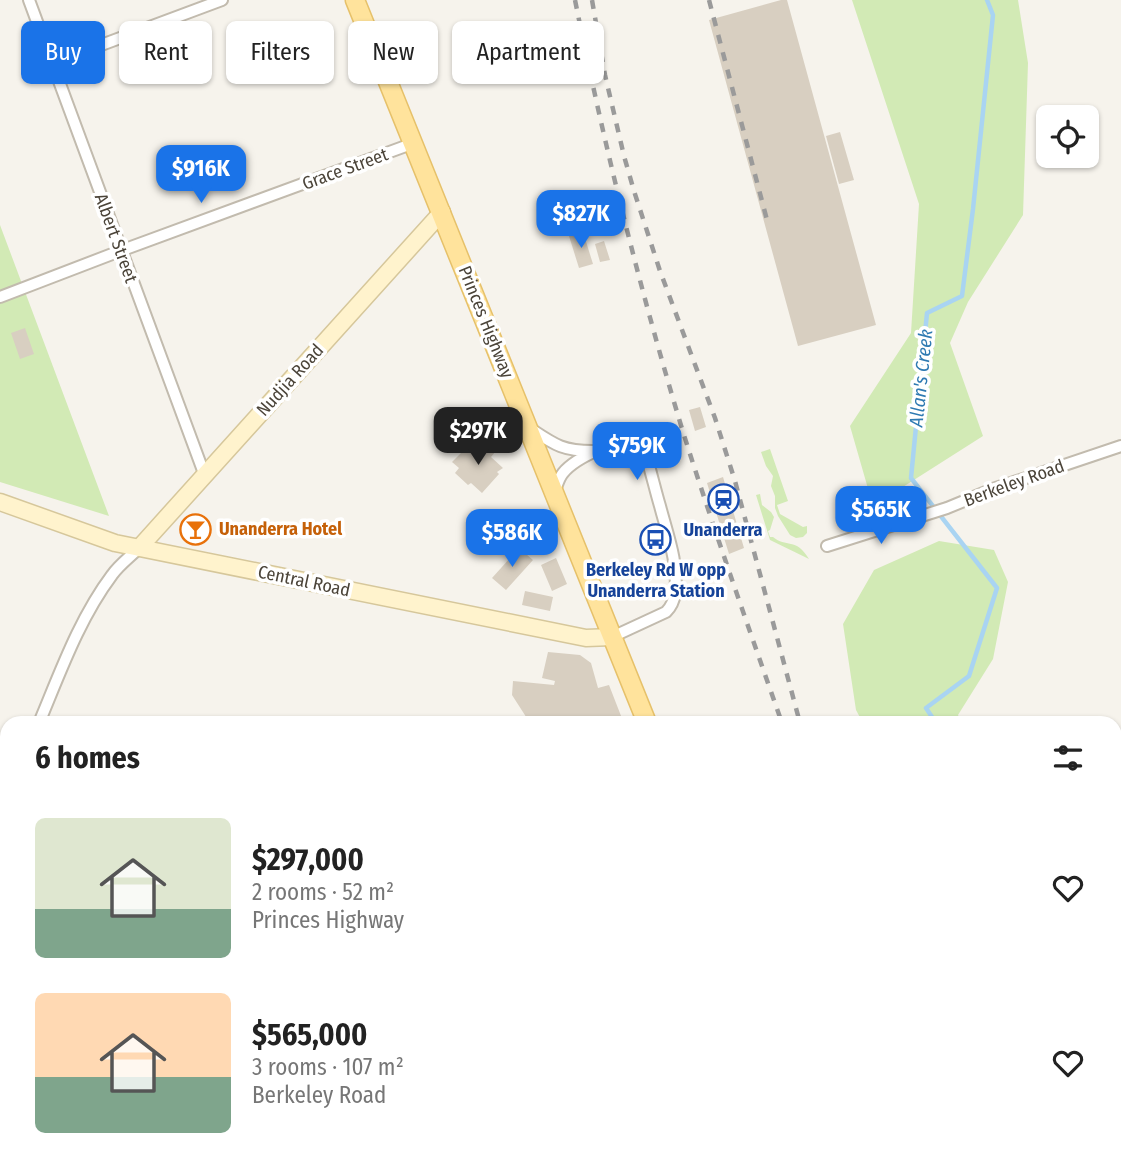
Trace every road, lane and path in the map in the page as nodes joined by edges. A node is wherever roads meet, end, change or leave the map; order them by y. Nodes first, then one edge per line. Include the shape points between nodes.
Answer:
1 (29, 0) edge
2 (222, 0) edge
3 (355, 0) edge
4 (37, 21) edge
5 (105, 44) edge
6 (60, 84) edge
7 (414, 144) junction
8 (442, 212) junction
9 (120, 251) junction
10 (0, 297) edge
11 (528, 428) junction
12 (1121, 446) edge
13 (596, 451) junction
14 (205, 476) junction
15 (554, 493) junction
16 (0, 502) edge
17 (827, 546) dead end
18 (139, 548) junction
19 (612, 637) junction
20 (42, 716) edge
21 (644, 716) edge

1 - 4 street, Albert Street
2 - 5 street
3 - 7 main road, Princes Highway
6 - 9 street, Albert Street
7 - 8 main road, Princes Highway
7 - 9 street, Grace Street
8 - 11 main road, Princes Highway
8 - 14 main road, Nudjia Road
9 - 10 street, Grace Street
9 - 14 street, Albert Street
11 - 13 street via 560,448
11 - 15 main road, Princes Highway
12 - 17 street, Berkeley Road
13 - 15 street via 567,469
13 - 19 street via 629,440 641,444 674,564 675,591 669,609
14 - 18 main road, Nudjia Road
15 - 19 main road, Princes Highway
16 - 18 main road, Central Road
18 - 19 main road, Central Road via 586,638
18 - 20 street via 94,603
19 - 21 main road, Princes Highway

